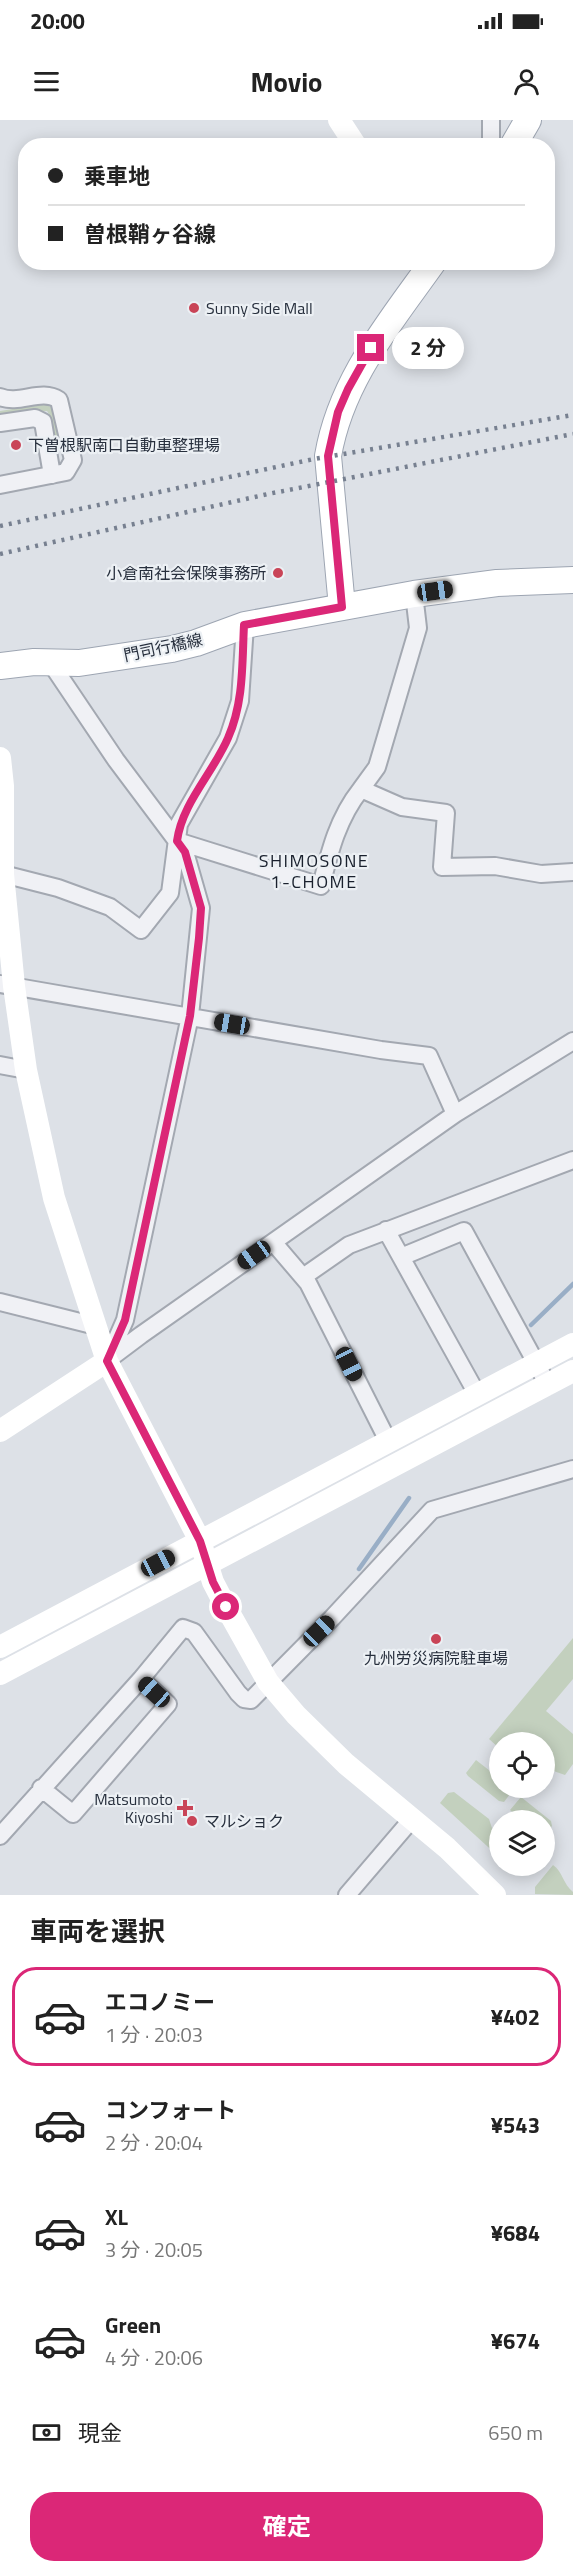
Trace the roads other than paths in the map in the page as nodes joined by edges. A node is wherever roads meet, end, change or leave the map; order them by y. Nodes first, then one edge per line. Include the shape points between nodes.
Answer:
1 (339, 120) edge
2 (491, 120) edge
3 (528, 120) edge
4 (351, 138) edge
5 (491, 138) edge
6 (518, 138) edge
7 (427, 270) edge
8 (0, 397) edge
9 (0, 423) edge
10 (52, 475) junction
11 (0, 485) edge
12 (573, 580) edge
13 (414, 594) junction
14 (342, 607) junction
15 (244, 625) junction
16 (50, 663) junction
17 (0, 666) edge
18 (0, 758) edge
19 (361, 789) junction
20 (177, 841) junction
21 (2, 866) edge
22 (573, 872) edge
23 (7, 985) edge
24 (190, 1016) junction
25 (573, 1041) edge
26 (0, 1065) edge
27 (26, 1070) junction
28 (455, 1114) junction
29 (573, 1160) edge
30 (386, 1230) junction
31 (273, 1242) junction
32 (401, 1257) junction
33 (303, 1277) junction
34 (0, 1302) edge
35 (96, 1326) junction
36 (573, 1344) edge
37 (107, 1361) junction
38 (538, 1362) junction
39 (573, 1371) edge
40 (548, 1385) junction
41 (477, 1394) junction
42 (0, 1431) edge
43 (388, 1441) junction
44 (573, 1469) edge
45 (200, 1541) junction
46 (207, 1564) junction
47 (0, 1647) edge
48 (0, 1674) edge
49 (141, 1679) junction
50 (268, 1682) junction
51 (41, 1788) junction
52 (412, 1819) junction
53 (0, 1836) edge
54 (347, 1895) edge
55 (495, 1895) edge

1 - 4 street
2 - 5 street
3 - 6 main road
7 - 14 main road via 362,362 332,433 328,456
8 - 10 street via 16,400 48,394 59,400 73,460 66,472
9 - 10 street via 30,418 43,422
10 - 11 street
12 - 13 main road, 門司行橋線 via 497,583
13 - 14 main road, 門司行橋線
13 - 19 street via 418,628 377,767
14 - 15 main road, 門司行橋線
15 - 16 main road, 門司行橋線 via 172,649 79,663
15 - 20 street via 240,701 228,738 179,824
16 - 17 main road, 門司行橋線
16 - 20 street
18 - 21 street
19 - 20 street via 336,829 321,886
19 - 22 street via 402,807 446,813 442,867 495,866 541,874
20 - 21 street via 170,893 141,930 110,907
20 - 24 street via 185,852 201,908
21 - 23 street
23 - 24 street
23 - 27 street
24 - 28 street via 429,1056
24 - 37 street via 125,1320
25 - 28 street
26 - 27 street
27 - 35 street via 54,1198
28 - 31 street
29 - 30 street
30 - 32 street
30 - 33 street via 349,1245
31 - 33 street
31 - 37 street
32 - 38 street via 464,1231
32 - 41 street
33 - 43 street
34 - 35 street
35 - 37 street
36 - 38 street
37 - 42 street
37 - 45 street
38 - 40 street
38 - 41 street
39 - 40 street
40 - 46 street
41 - 43 street
43 - 45 street
44 - 50 street via 432,1510
45 - 46 street
45 - 47 street
46 - 48 street
46 - 50 street
49 - 50 street via 179,1631 186,1628 194,1632 244,1699 251,1700
49 - 51 street
49 - 51 street via 168,1704 73,1814
50 - 52 street via 324,1743
51 - 53 street
52 - 54 street
52 - 55 street

